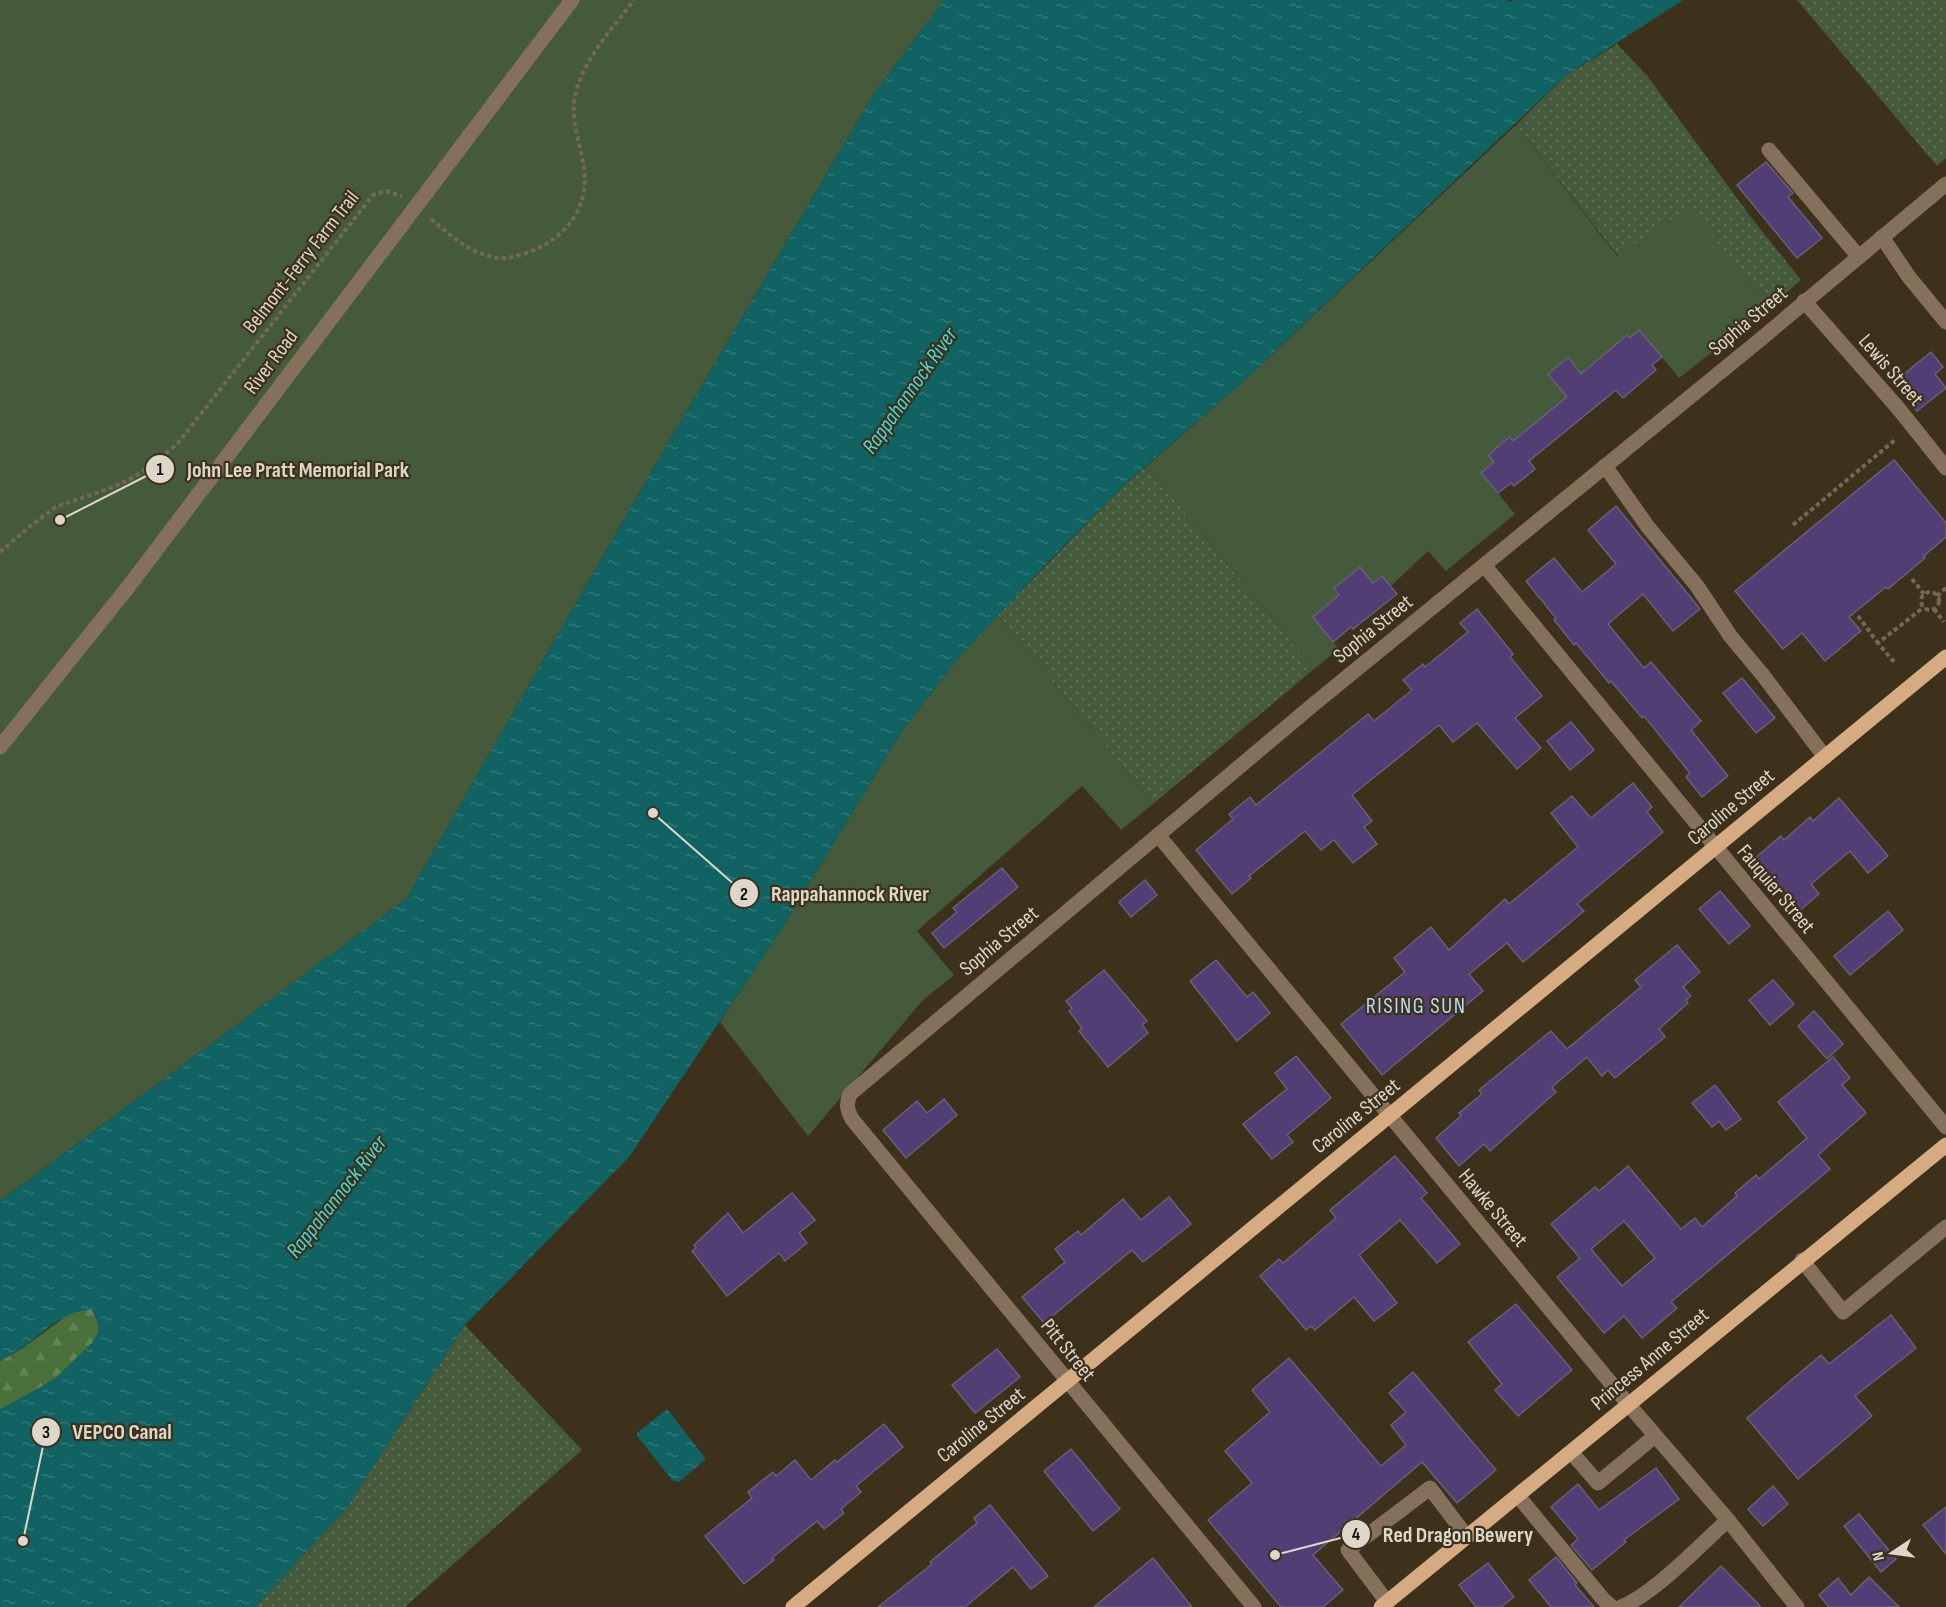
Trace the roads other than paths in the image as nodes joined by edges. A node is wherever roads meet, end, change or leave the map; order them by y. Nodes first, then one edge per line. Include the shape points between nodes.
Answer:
1 (572, 0) edge
2 (1769, 150) dead end
3 (1946, 184) edge
4 (1882, 237) junction
5 (1859, 257) junction
6 (1804, 301) junction
7 (1946, 322) edge
8 (1605, 466) junction
9 (1946, 468) edge
10 (1484, 565) junction
11 (1946, 657) edge
12 (0, 747) edge
13 (1825, 757) junction
14 (1158, 835) junction
15 (1715, 848) junction
16 (1390, 1116) junction
17 (852, 1119) joint
18 (1946, 1128) edge
19 (1946, 1144) edge
20 (1946, 1227) edge
21 (1802, 1260) junction
22 (1066, 1381) junction
23 (1629, 1405) junction
24 (1655, 1436) junction
25 (1571, 1452) junction
26 (1518, 1496) junction
27 (1728, 1520) junction
28 (1467, 1537) junction
29 (1384, 1605) edge
30 (793, 1607) edge
31 (1254, 1607) edge
32 (1612, 1607) edge
33 (1621, 1607) edge
34 (1797, 1607) edge

1 - 12 street, River Road via 129,586
2 - 5 street
3 - 4 street, Sophia Street
4 - 5 street, Sophia Street
4 - 7 street
5 - 6 street, Sophia Street
6 - 8 street, Sophia Street
6 - 9 street, Lewis Street
8 - 10 street, Sophia Street
8 - 13 street
10 - 14 street, Sophia Street
10 - 15 street, Fauquier Street
11 - 13 main road, Caroline Street
13 - 15 main road, Caroline Street
14 - 16 street, Hawke Street
14 - 17 street, Sophia Street via 850,1094 847,1102
15 - 16 main road, Caroline Street
15 - 18 street, Fauquier Street
16 - 22 main road, Caroline Street
16 - 23 street, Hawke Street
17 - 22 street, Pitt Street
19 - 21 main road, Princess Anne Street
20 - 21 street via 1843,1312
21 - 23 main road, Princess Anne Street
22 - 30 main road, Caroline Street
22 - 31 street, Pitt Street
23 - 24 street, Hawke Street
23 - 25 main road, Princess Anne Street
24 - 25 street via 1598,1484
24 - 27 street, Hawke Street
25 - 26 main road, Princess Anne Street
26 - 28 main road, Princess Anne Street
26 - 32 street
27 - 33 street via 1653,1586
27 - 34 street, Hawke Street
28 - 29 main road, Princess Anne Street
28 - 29 street via 1430,1488 1348,1550

